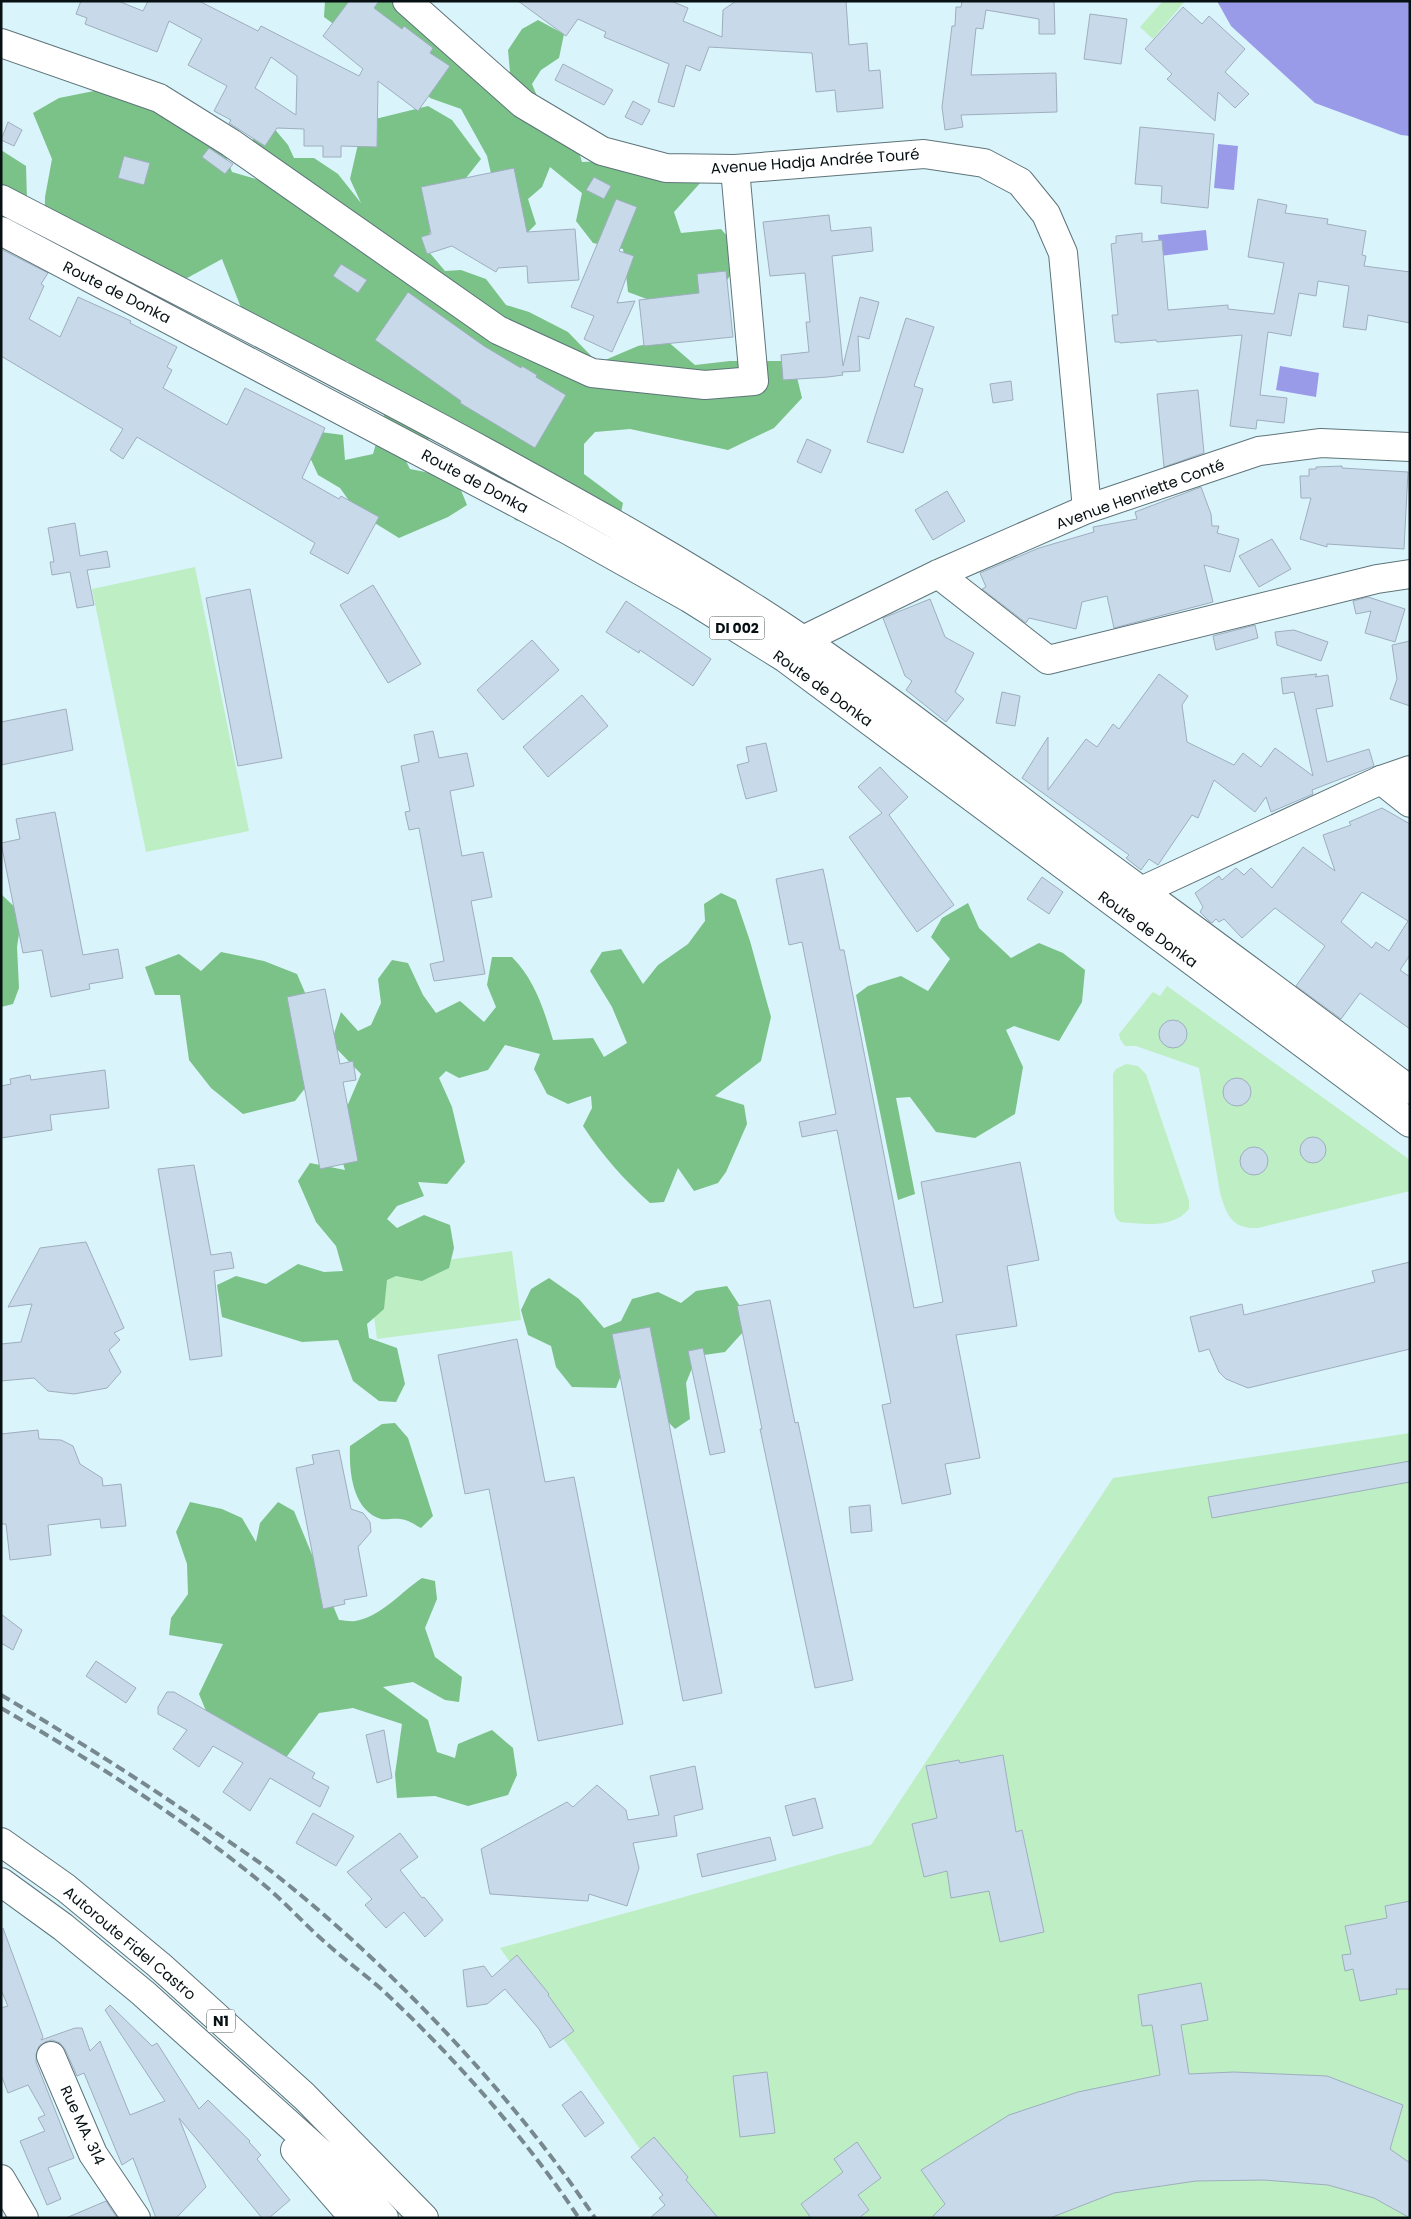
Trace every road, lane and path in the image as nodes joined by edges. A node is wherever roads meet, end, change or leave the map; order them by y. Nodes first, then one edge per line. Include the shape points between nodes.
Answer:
1 (407, 1) edge
2 (1, 43) edge
3 (734, 168) junction
4 (1, 199) edge
5 (1, 231) edge
6 (1410, 447) edge
7 (1087, 509) junction
8 (938, 574) junction
9 (1410, 574) edge
10 (802, 640) junction
11 (1410, 770) edge
12 (1381, 780) junction
13 (1410, 803) edge
14 (1141, 890) junction
15 (1113, 904) junction
16 (1410, 1090) edge
17 (1410, 1123) edge
18 (1, 1842) edge
19 (1, 1882) edge
20 (143, 1992) junction
21 (51, 2056) dead end
22 (1, 2180) edge
23 (24, 2218) edge
24 (136, 2218) edge
25 (354, 2218) edge
26 (384, 2218) edge
27 (424, 2218) edge

1 - 3 main road, Avenue Hadja Andrée Touré via 523,104 602,152 666,168
2 - 3 main road via 159,98 231,143 498,330 592,373 705,385 754,381
3 - 7 main road, Avenue Hadja Andrée Touré via 924,154 984,163 1020,182 1046,214 1064,253
4 - 10 main road, Route de Donka / DI 002 via 358,383 561,493 700,574
5 - 15 main road, Route de Donka / DI 002 via 557,524 689,598 785,658
6 - 7 main road, Avenue Henriette Conté via 1321,443 1259,451
7 - 8 main road, Avenue Henriette Conté
8 - 9 main road via 1048,660 1377,579
8 - 10 main road, Avenue Henriette Conté
10 - 14 main road, Route de Donka / DI 002 via 978,766
11 - 12 main road
12 - 13 main road
12 - 14 main road
14 - 15 main road
14 - 16 main road, Route de Donka / DI 002
15 - 17 main road, Route de Donka / DI 002
18 - 27 main road, Autoroute Fidel Castro / N1 via 66,1888 159,1965 304,2096
19 - 20 main road, Autoroute Fidel Castro / N1
20 - 25 main road via 196,2042
20 - 26 main road, Autoroute Fidel Castro / N1 via 344,2174
21 - 24 main road, Rue MA. 314 via 93,2154
22 - 23 main road

